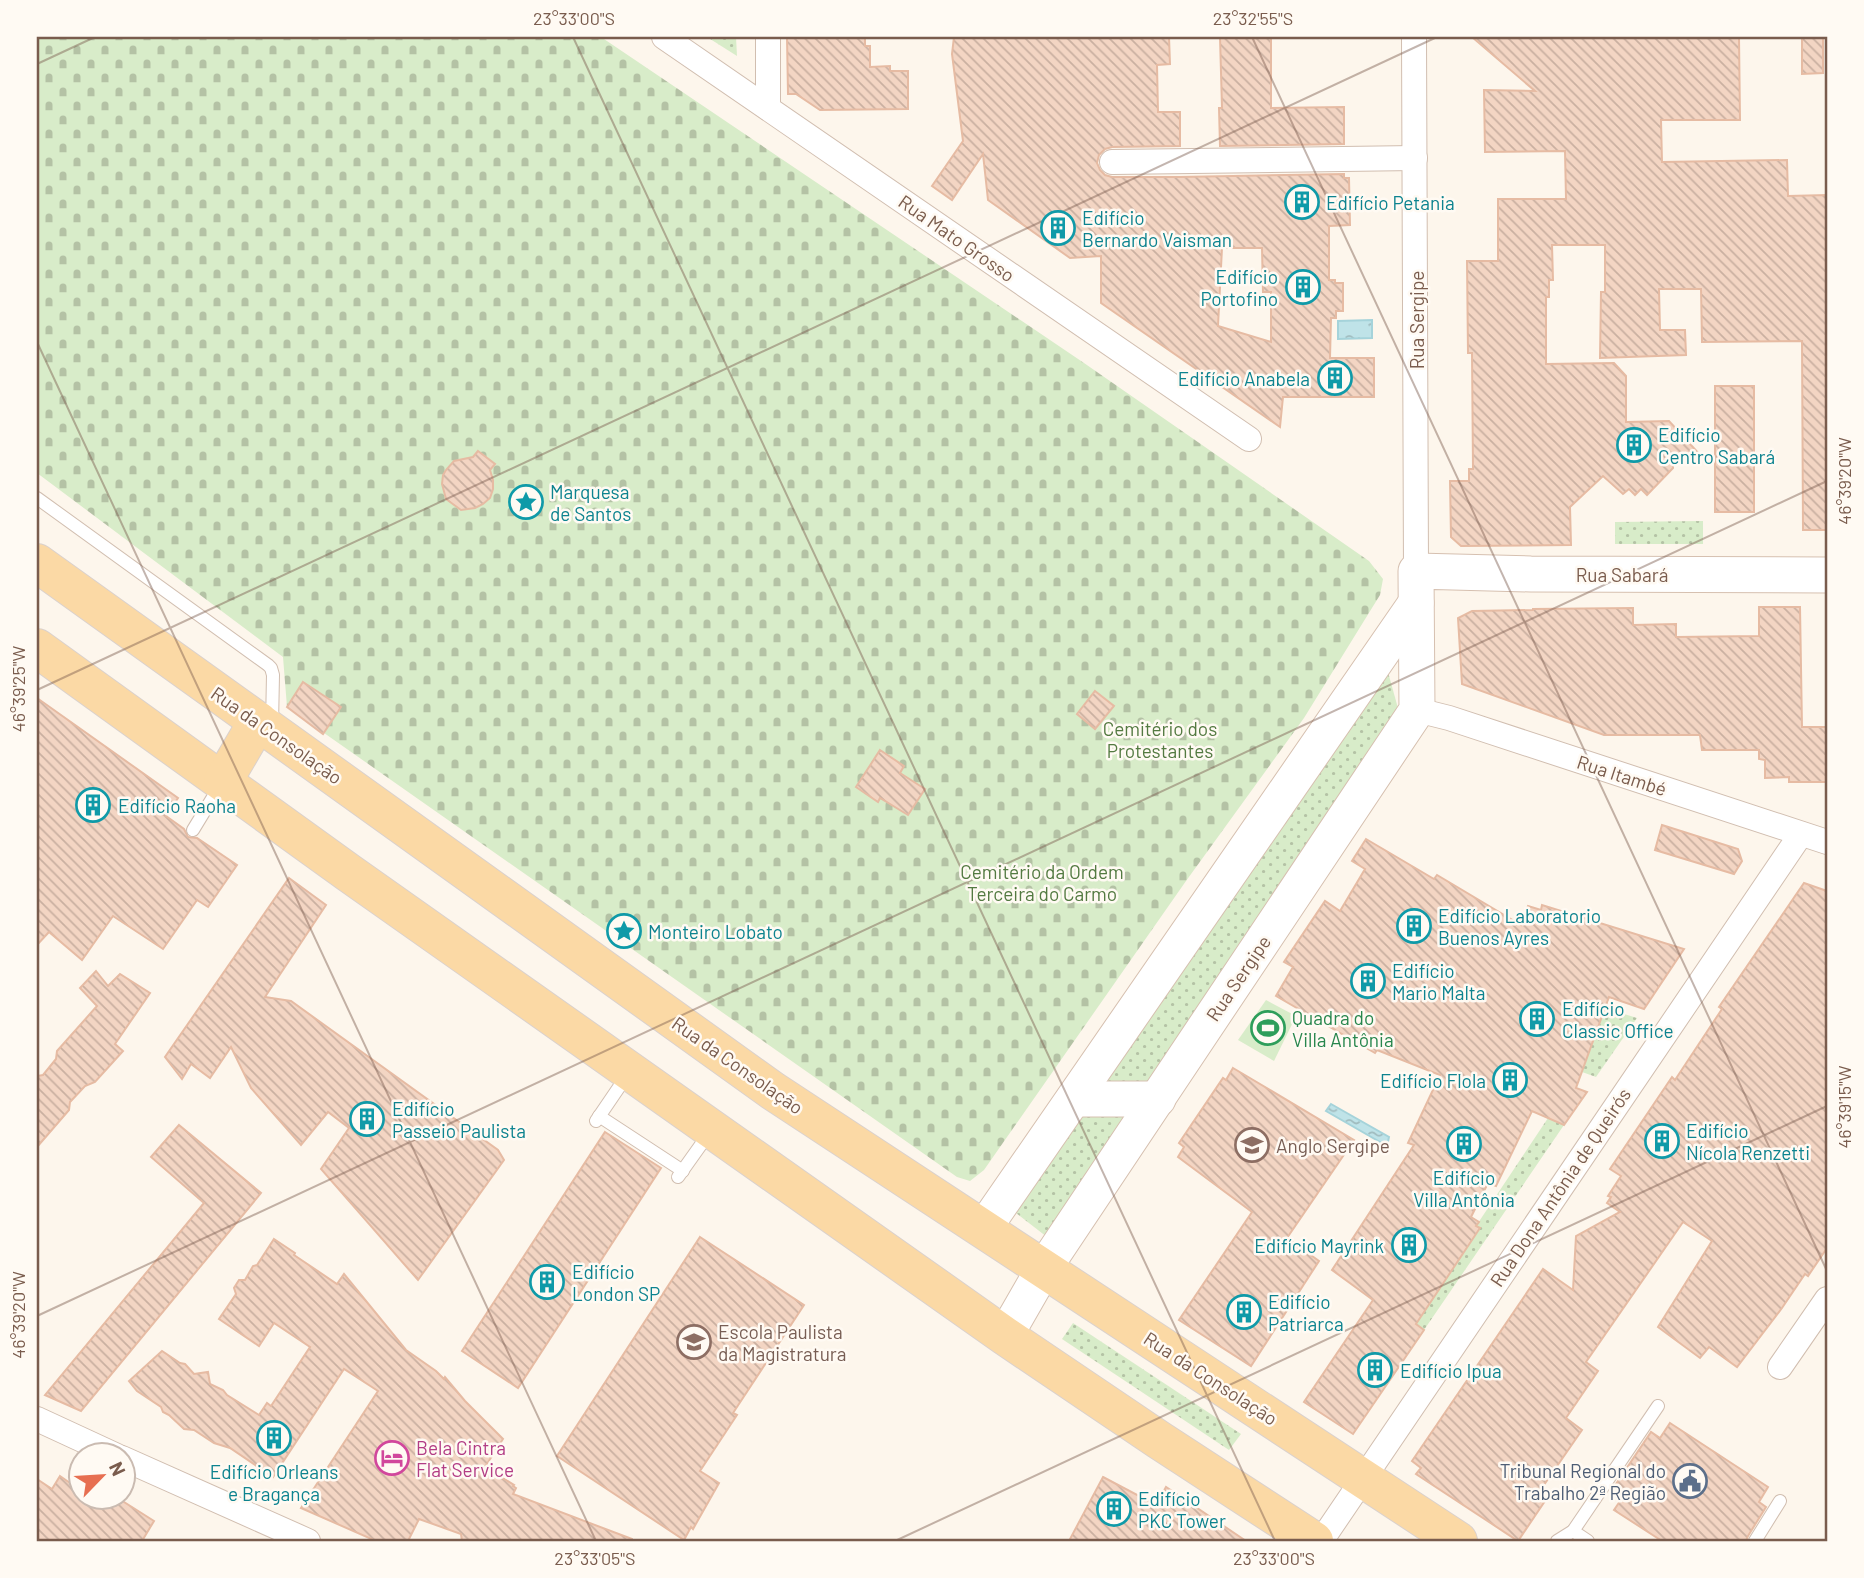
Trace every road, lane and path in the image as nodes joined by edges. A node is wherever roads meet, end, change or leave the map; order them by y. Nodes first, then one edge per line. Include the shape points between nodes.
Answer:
1 (664, 37) edge
2 (768, 37) edge
3 (1415, 37) edge
4 (768, 108) junction
5 (1415, 158) junction
6 (1112, 162) dead end
7 (1249, 439) dead end
8 (37, 498) edge
9 (37, 563) edge
10 (1827, 575) edge
11 (1416, 587) junction
12 (40, 656) edge
13 (1417, 709) junction
14 (265, 726) junction
15 (223, 781) junction
16 (193, 830) dead end
17 (1801, 834) junction
18 (1827, 842) edge
19 (630, 1071) junction
20 (1074, 1098) junction
21 (1158, 1098) junction
22 (712, 1129) junction
23 (984, 1228) junction
24 (1044, 1268) junction
25 (1827, 1299) edge
26 (1004, 1336) junction
27 (1780, 1367) dead end
28 (1658, 1406) dead end
29 (37, 1419) edge
30 (88, 1442) edge
31 (136, 1464) edge
32 (1363, 1478) junction
33 (1780, 1501) dead end
34 (1573, 1531) junction
35 (309, 1541) edge
36 (1314, 1541) edge
37 (1321, 1541) edge
38 (1458, 1541) edge
39 (1557, 1541) edge
40 (1588, 1541) edge
41 (1755, 1541) edge

1 - 4 street, Rua Mato Grosso
2 - 4 street
3 - 5 street, Rua Sergipe
4 - 7 street, Rua Mato Grosso
5 - 6 street
5 - 11 street, Rua Sergipe
8 - 14 lane via 268,665 273,676
9 - 14 main road, Rua da Consolação
10 - 11 street, Rua Sabará via 1531,574
11 - 13 street, Rua Sergipe
11 - 20 street
12 - 15 main road
13 - 17 street, Rua Itambé
13 - 21 street, Rua Sergipe
14 - 15 main road
14 - 23 main road, Rua da Consolação via 772,1091
15 - 16 lane
15 - 19 main road
17 - 18 street, Rua Itambé
17 - 32 street, Rua Dona Antônia de Queirós
19 - 22 main road
19 - 22 lane via 597,1118 680,1174
20 - 21 street
20 - 23 street
21 - 24 street, Rua Sergipe
22 - 26 main road
23 - 24 main road, Rua da Consolação
24 - 26 street, Rua Sergipe
24 - 32 main road, Rua da Consolação
25 - 27 street
26 - 36 main road
28 - 34 lane
29 - 30 street
31 - 35 street
32 - 37 street, Rua Dona Antônia de Queirós
32 - 38 main road, Rua da Consolação
33 - 41 lane
34 - 39 lane
34 - 40 lane

